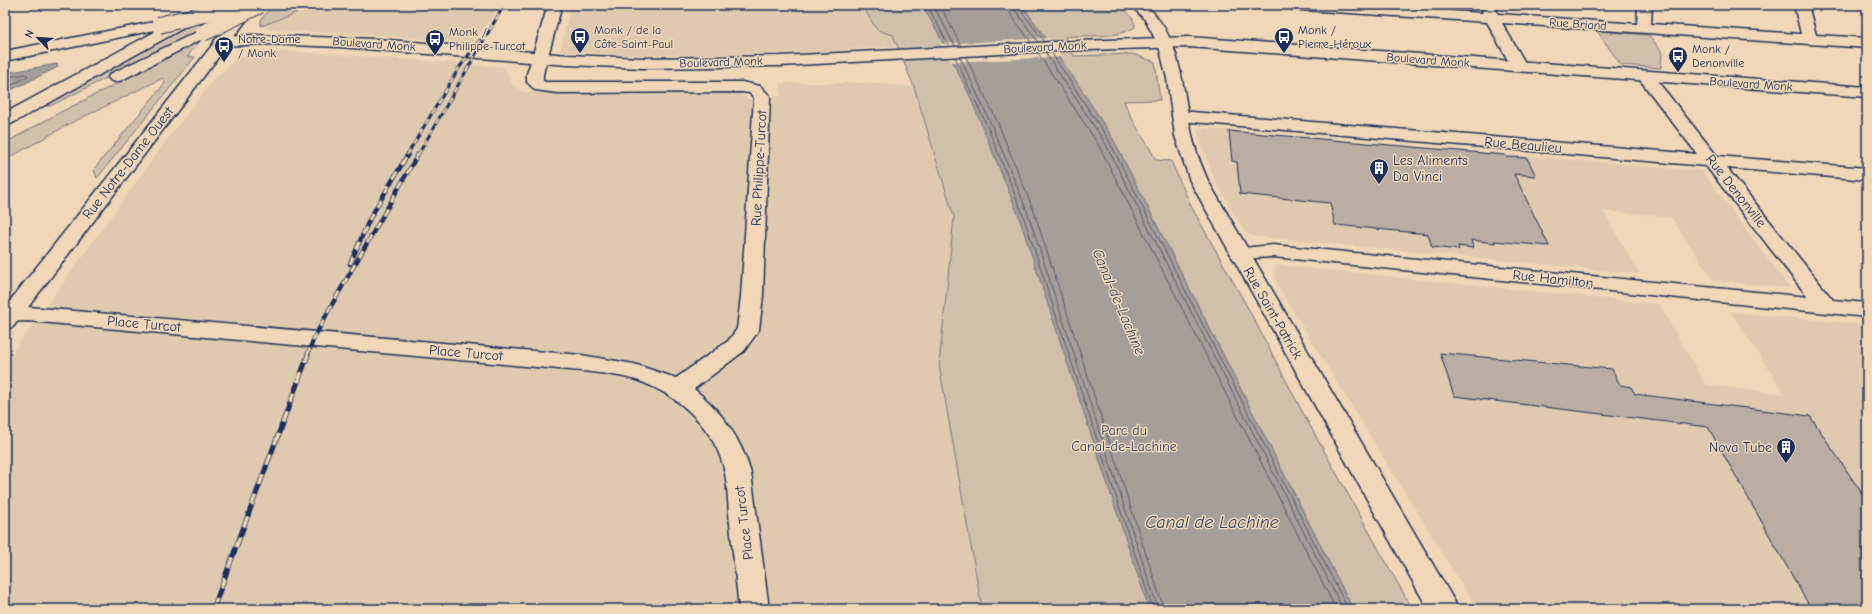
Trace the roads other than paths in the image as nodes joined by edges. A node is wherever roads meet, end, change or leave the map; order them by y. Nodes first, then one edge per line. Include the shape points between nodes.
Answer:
1 (211, 5) edge
2 (241, 5) edge
3 (251, 5) edge
4 (260, 5) edge
5 (555, 5) edge
6 (1138, 5) edge
7 (1288, 5) edge
8 (1645, 5) edge
9 (1801, 5) edge
10 (1350, 7) edge
11 (1492, 12) edge
12 (1644, 29) junction
13 (1810, 40) junction
14 (222, 41) junction
15 (1164, 42) junction
16 (1867, 43) edge
17 (5, 56) edge
18 (540, 58) junction
19 (1519, 66) junction
20 (1645, 76) junction
21 (1867, 92) edge
22 (1180, 116) junction
23 (5, 120) edge
24 (5, 134) edge
25 (1713, 161) junction
26 (1867, 174) edge
27 (1239, 253) junction
28 (1826, 306) junction
29 (1867, 310) edge
30 (7, 319) edge
31 (676, 390) junction
32 (754, 609) edge
33 (1444, 609) edge

1 - 23 main road via 164,34
2 - 17 main road, bridge via 76,43
3 - 14 main road, Rue Notre-Dame Ouest
4 - 24 main road, bridge
5 - 18 main road
6 - 15 main road, Rue Saint-Patrick via 1156,25
7 - 10 main road, Rue Briand
8 - 12 main road
9 - 13 main road
10 - 11 main road, Rue Briand
11 - 12 main road, Rue Briand
11 - 19 main road
12 - 13 main road, Rue Briand
13 - 16 main road, Rue Briand
14 - 18 main road, Boulevard Monk via 271,39 360,43
14 - 30 main road, Rue Notre-Dame Ouest
15 - 18 main road, Boulevard Monk via 668,64
15 - 19 main road, Boulevard Monk
15 - 22 main road, Rue Saint-Patrick via 1170,56
18 - 31 main road, Rue Philippe-Turcot via 534,79 537,85 542,87 742,87 754,89 762,96 748,330 736,346
19 - 20 main road, Boulevard Monk
20 - 21 main road, Boulevard Monk
20 - 25 main road, Rue Denonville
22 - 25 main road, Rue Beaulieu
22 - 27 main road, Rue Saint-Patrick via 1190,161
25 - 26 main road, Rue Beaulieu
25 - 28 main road, Rue Denonville
27 - 28 main road, Rue Hamilton via 1273,251
27 - 33 main road, Rue Saint-Patrick
28 - 29 main road, Rue Hamilton
30 - 31 main road, Place Turcot via 28,314 570,362 645,375 662,381
31 - 32 main road, Place Turcot via 717,425 735,458

